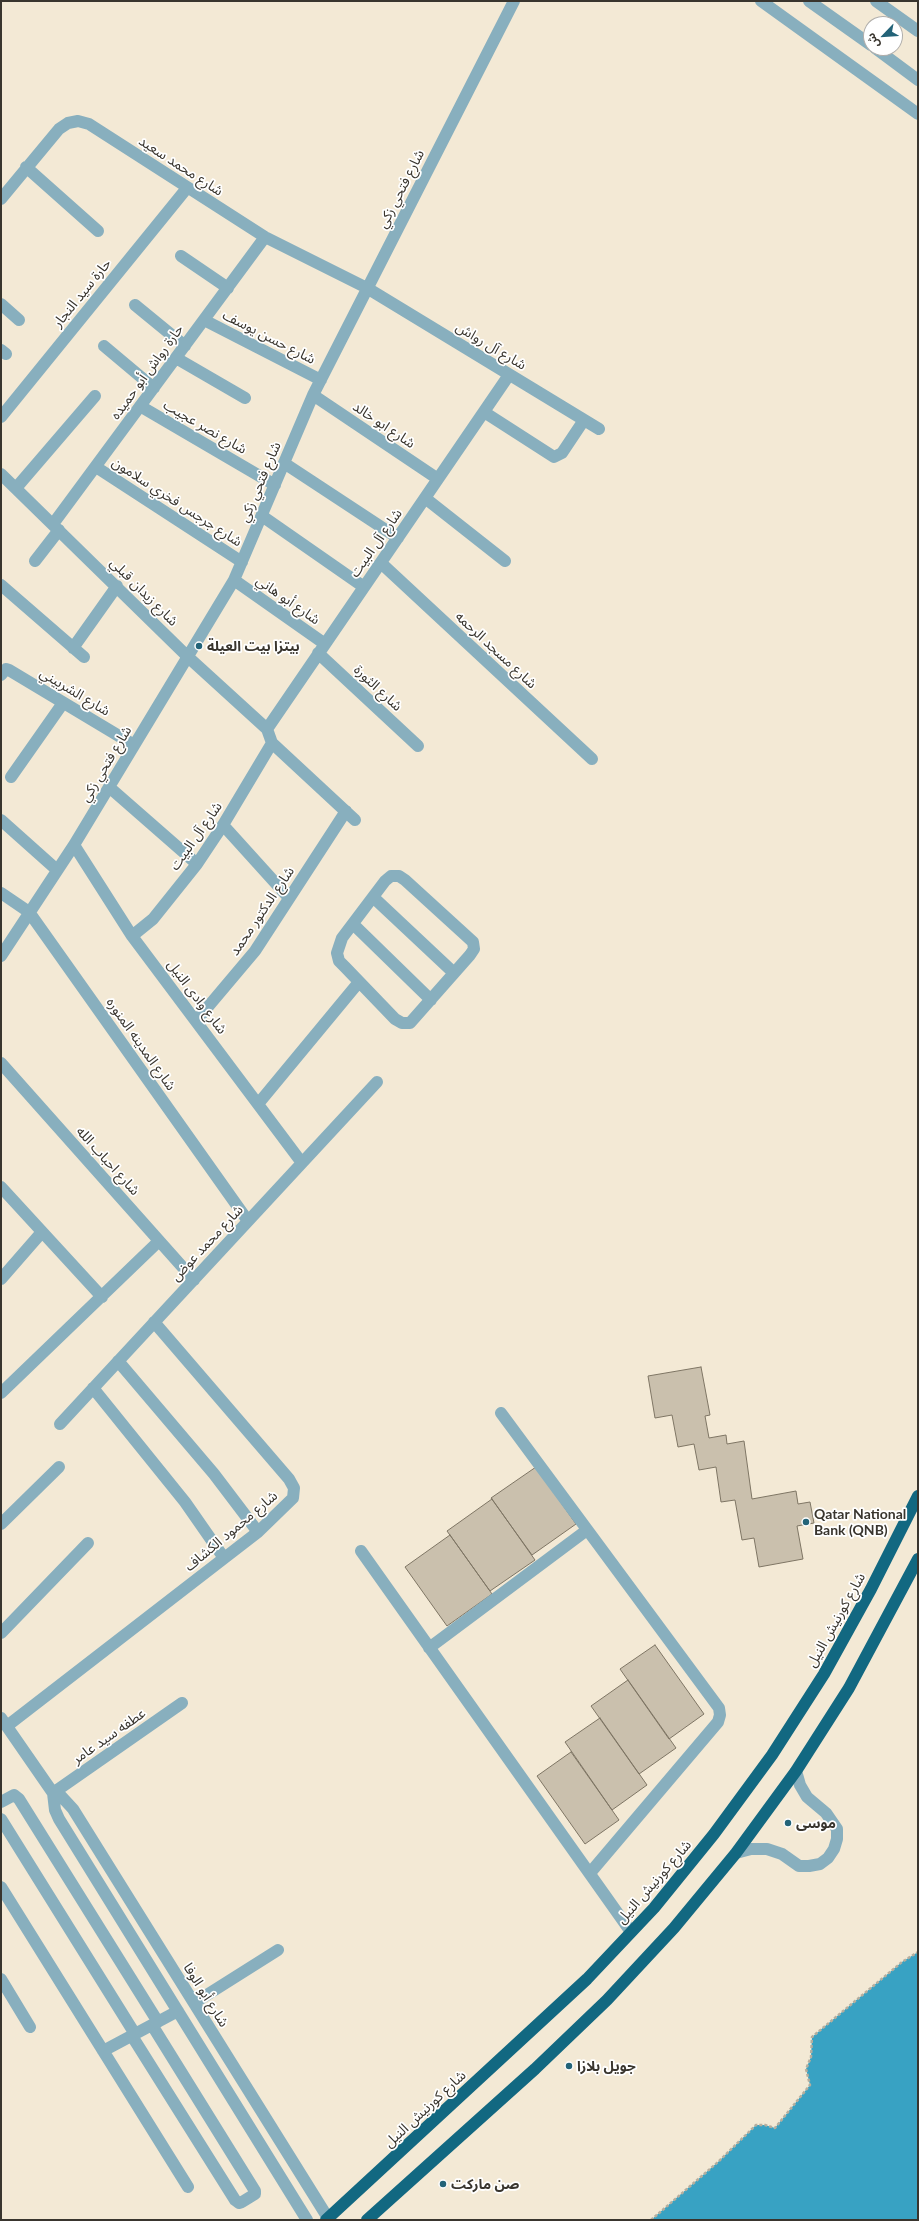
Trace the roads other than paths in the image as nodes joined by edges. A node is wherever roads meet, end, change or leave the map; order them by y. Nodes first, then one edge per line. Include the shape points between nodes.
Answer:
1 (514, 1) edge
2 (761, 1) edge
3 (809, 1) edge
4 (876, 1) edge
5 (918, 31) edge
6 (863, 39) edge
7 (886, 56) edge
8 (918, 80) edge
9 (918, 114) edge
10 (26, 167) junction
11 (187, 188) junction
12 (3, 190) edge
13 (98, 231) dead end
14 (265, 237) junction
15 (181, 256) dead end
16 (228, 288) junction
17 (367, 288) junction
18 (1, 304) edge
19 (135, 305) dead end
20 (19, 320) dead end
21 (204, 320) junction
22 (104, 346) dead end
23 (186, 346) junction
24 (176, 358) junction
25 (509, 375) junction
26 (321, 380) junction
27 (154, 388) junction
28 (313, 395) junction
29 (95, 396) dead end
30 (245, 398) dead end
31 (140, 406) junction
32 (484, 412) junction
33 (1, 417) edge
34 (584, 420) junction
35 (599, 429) dead end
36 (284, 463) junction
37 (96, 467) junction
38 (438, 479) junction
39 (7, 484) edge
40 (275, 485) junction
41 (425, 498) junction
42 (262, 516) junction
43 (56, 527) junction
44 (398, 538) junction
45 (35, 561) dead end
46 (505, 561) dead end
47 (242, 562) junction
48 (381, 563) junction
49 (234, 580) junction
50 (1, 585) edge
51 (117, 586) junction
52 (364, 587) junction
53 (73, 648) junction
54 (321, 648) junction
55 (84, 657) dead end
56 (188, 657) junction
57 (1, 675) edge
58 (63, 702) junction
59 (267, 729) junction
60 (272, 743) junction
61 (134, 745) junction
62 (418, 746) dead end
63 (592, 759) dead end
64 (11, 777) dead end
65 (109, 787) junction
66 (1, 820) edge
67 (224, 825) junction
68 (74, 845) junction
69 (197, 864) junction
70 (57, 870) junction
71 (1, 893) edge
72 (373, 897) junction
73 (289, 898) junction
74 (29, 912) junction
75 (353, 924) junction
76 (132, 936) junction
77 (1, 956) edge
78 (454, 973) junction
79 (359, 982) junction
80 (432, 1000) junction
81 (196, 1021) junction
82 (1, 1063) edge
83 (377, 1082) dead end
84 (258, 1104) junction
85 (302, 1163) junction
86 (1, 1187) edge
87 (248, 1221) junction
88 (42, 1232) junction
89 (160, 1241) junction
90 (1, 1279) edge
91 (194, 1280) junction
92 (102, 1297) junction
93 (154, 1322) junction
94 (118, 1361) junction
95 (93, 1388) junction
96 (1, 1393) edge
97 (501, 1413) dead end
98 (60, 1424) dead end
99 (59, 1467) dead end
100 (918, 1496) edge
101 (1, 1524) edge
102 (587, 1530) junction
103 (258, 1532) junction
104 (88, 1543) dead end
105 (360, 1551) dead end
106 (224, 1558) junction
107 (918, 1559) edge
108 (1, 1633) edge
109 (429, 1648) junction
110 (182, 1703) dead end
111 (4, 1722) edge
112 (796, 1771) junction
113 (53, 1792) junction
114 (1, 1802) edge
115 (1, 1819) edge
116 (736, 1853) junction
117 (590, 1873) junction
118 (1, 1887) edge
119 (631, 1932) junction
120 (278, 1950) dead end
121 (1, 1979) edge
122 (194, 2003) junction
123 (178, 2011) junction
124 (155, 2024) junction
125 (30, 2027) dead end
126 (134, 2035) junction
127 (103, 2051) junction
128 (188, 2187) dead end
129 (328, 2219) edge
130 (307, 2220) edge
131 (367, 2220) edge

1 - 17 street, شارع فتحي زكي
2 - 9 street
3 - 6 street
4 - 5 street
7 - 8 street
10 - 11 street, شارع محمد سعيد via 59,129 68,123 78,121 89,124
10 - 12 street, شارع محمد سعيد
10 - 13 street
11 - 14 street, شارع محمد سعيد
11 - 33 street, حارة سيد النجار
14 - 16 street, حارة رواش أبو حميده
14 - 17 street, شارع محمد سعيد
15 - 16 street
16 - 21 street, حارة رواش أبو حميده
17 - 25 street, شارع آل رواش
17 - 26 street, شارع فتحي زكي
18 - 20 street
19 - 23 street
21 - 23 street, حارة رواش أبو حميده
21 - 26 street, شارع حسن يوسف
22 - 27 street
23 - 24 street, حارة رواش أبو حميده
24 - 27 street, حارة رواش أبو حميده
24 - 30 street
25 - 32 street, شارع آل البيت
25 - 34 street, شارع آل رواش
26 - 28 street, شارع فتحي زكي
27 - 31 street, حارة رواش أبو حميده
28 - 36 street, شارع فتحي زكي
28 - 38 street, شارع ابو خالد
29 - 39 street
31 - 37 street, حارة رواش أبو حميده
31 - 40 street, شارع نصر عجيب
32 - 34 street via 554,458 562,453
32 - 38 street, شارع آل البيت
34 - 35 street, شارع آل رواش
36 - 40 street, شارع فتحي زكي
36 - 44 street
37 - 43 street, حارة رواش أبو حميده
37 - 47 street, شارع جرجس فخري سلامون
38 - 41 street, شارع آل البيت
39 - 43 street, شارع زيدان قبلي
40 - 42 street, شارع فتحي زكي
41 - 44 street, شارع آل البيت
41 - 46 street
42 - 47 street, شارع فتحي زكي
42 - 52 street
43 - 45 street, حارة رواش أبو حميده
43 - 51 street, شارع زيدان قبلي
44 - 48 street, شارع آل البيت
47 - 49 street, شارع فتحي زكي
48 - 52 street, شارع آل البيت
48 - 63 street, شارع مسجد الرحمه
49 - 54 street, شارع أبو هاني
49 - 56 street, شارع فتحي زكي
50 - 53 street
51 - 53 street
51 - 56 street, شارع زيدان قبلي
52 - 54 street, شارع آل البيت
53 - 55 street
54 - 59 street, شارع آل البيت
54 - 62 street, شارع الثورة
56 - 59 street, شارع زيدان قبلي
56 - 61 street, شارع فتحي زكي
57 - 58 street, شارع الشربيني via 6,669 9,670
58 - 61 street, شارع الشربيني
58 - 64 street
59 - 60 street
60 - 67 street, شارع آل البيت
60 - 73 street, شارع الدكتور محمد via 350,816
61 - 65 street, شارع فتحي زكي
65 - 68 street, شارع فتحي زكي
65 - 69 street
66 - 70 street
67 - 69 street, شارع آل البيت
67 - 73 street
68 - 70 street, شارع فتحي زكي
68 - 76 street, شارع وادى النيل
69 - 76 street, شارع آل البيت via 153,919
70 - 74 street, شارع فتحي زكي
71 - 74 street, شارع المدينه المنوره
72 - 75 street
72 - 78 street
72 - 78 street via 391,876 399,876 474,942 474,949
73 - 81 street, شارع الدكتور محمد via 255,951
74 - 77 street, شارع فتحي زكي
74 - 87 street, شارع المدينه المنوره
75 - 79 street via 338,945 337,953 339,961
75 - 80 street
76 - 81 street, شارع وادى النيل
78 - 80 street
79 - 80 street via 402,1024 410,1023
79 - 84 street
81 - 84 street, شارع وادى النيل
82 - 89 street, شارع احباب الله
83 - 85 street, شارع محمد عوض
84 - 85 street, شارع وادى النيل
85 - 87 street, شارع محمد عوض
86 - 88 street
87 - 91 street, شارع محمد عوض
88 - 90 street
88 - 92 street
89 - 91 street, شارع احباب الله
89 - 92 street
91 - 93 street, شارع محمد عوض
92 - 96 street
93 - 94 street, شارع محمد عوض
93 - 103 street, شارع محمود الكشاف via 294,1488 293,1498
94 - 95 street, شارع محمد عوض
94 - 103 street via 214,1474
95 - 98 street, شارع محمد عوض
95 - 106 street via 186,1502
97 - 102 street
99 - 101 street
100 - 119 highway, شارع كورنيش النيل via 824,1674 772,1755 714,1834 654,1908
102 - 109 street
102 - 117 street via 714,1702 720,1715 718,1722
103 - 106 street, شارع محمود الكشاف
104 - 108 street
105 - 109 street
106 - 111 street, شارع محمود الكشاف
107 - 112 highway via 849,1688
109 - 117 street
110 - 113 street, عطفه سيد عامر
111 - 113 street, شارع أبو الوفا
112 - 116 highway
112 - 116 street via 807,1797 826,1813 837,1829 834,1849 828,1858 820,1864 799,1866 782,1854 767,1850 751,1849
113 - 122 street, شارع أبو الوفا via 61,1796 73,1809
113 - 123 street, شارع أبو الوفا via 54,1806 59,1819
114 - 124 street via 14,1795 18,1799
115 - 126 street
116 - 131 highway via 674,1928 607,2000 535,2069
117 - 119 street
118 - 127 street
119 - 129 highway, شارع كورنيش النيل via 587,1979
120 - 122 street
121 - 125 street
122 - 129 street, شارع أبو الوفا
123 - 124 street
123 - 130 street, شارع أبو الوفا
124 - 126 street
124 - 126 street via 255,2191 255,2194 242,2202 235,2200
126 - 127 street
127 - 128 street

